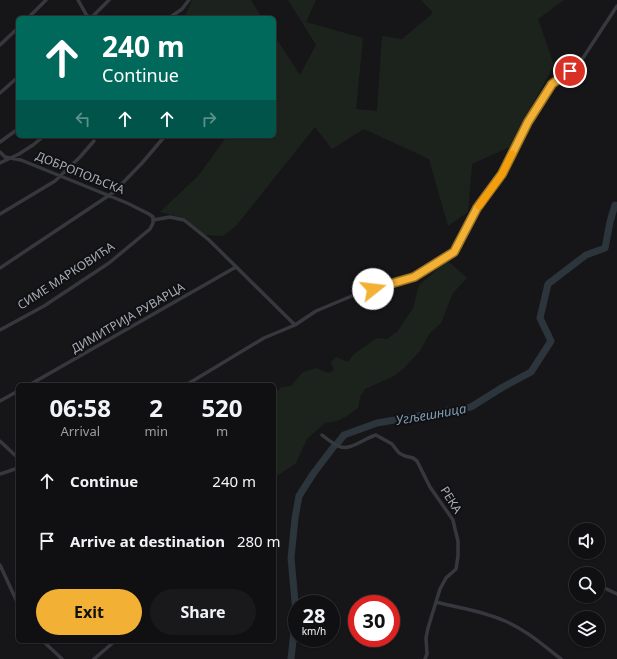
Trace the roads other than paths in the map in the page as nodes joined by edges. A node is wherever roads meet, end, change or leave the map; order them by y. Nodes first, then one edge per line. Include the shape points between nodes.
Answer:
1 (46, 0) edge
2 (78, 0) edge
3 (109, 0) edge
4 (189, 0) edge
5 (617, 6) edge
6 (30, 16) edge
7 (87, 16) edge
8 (93, 16) edge
9 (173, 16) edge
10 (16, 30) edge
11 (0, 45) edge
12 (16, 79) edge
13 (0, 92) edge
14 (16, 130) edge
15 (42, 138) edge
16 (163, 138) edge
17 (94, 141) dead end
18 (0, 142) edge
19 (0, 152) edge
20 (10, 158) junction
21 (0, 163) edge
22 (61, 176) junction
23 (109, 195) junction
24 (0, 214) edge
25 (153, 218) junction
26 (0, 268) edge
27 (236, 268) junction
28 (295, 325) junction
29 (0, 330) edge
30 (33, 383) edge
31 (189, 383) edge
32 (16, 392) edge
33 (0, 402) edge
34 (322, 435) dead end
35 (0, 442) edge
36 (16, 456) edge
37 (16, 469) edge
38 (0, 474) edge
39 (0, 565) edge
40 (605, 588) edge
41 (617, 594) edge
42 (16, 600) edge
43 (436, 602) junction
44 (45, 643) edge
45 (113, 643) edge
46 (62, 659) edge
47 (94, 659) edge
48 (425, 659) edge
49 (561, 659) edge

1 - 6 street
2 - 7 street
3 - 8 street
4 - 9 street
5 - 28 street via 580,64 552,84 528,122 502,174 477,208 454,252 414,277 359,293 316,311
10 - 11 street
12 - 13 street
14 - 18 street
15 - 20 street
16 - 23 street
17 - 22 street
19 - 20 street, ДОБРОПОЉСКА via 4,157
20 - 21 street
20 - 22 street, ДОБРОПОЉСКА
22 - 23 street, ДОБРОПОЉСКА
22 - 24 street
23 - 25 street, ДОБРОПОЉСКА
23 - 26 street
25 - 27 street via 170,217 184,220 209,240
25 - 29 street, СИМЕ МАРКОВИЋА via 150,228 109,262 44,306
27 - 28 street
27 - 30 street, ДИМИТРИЈА РУВАРЦА
28 - 31 street via 264,338
32 - 33 street
34 - 43 street, РЕКА via 339,447 345,448 376,434 392,444 399,453 417,461 430,487 453,520 458,541 456,569 442,582
35 - 36 street
37 - 38 street
39 - 42 street
40 - 41 street
43 - 48 street, РЕКА via 426,638
43 - 49 street via 506,621
44 - 46 street
45 - 47 street

